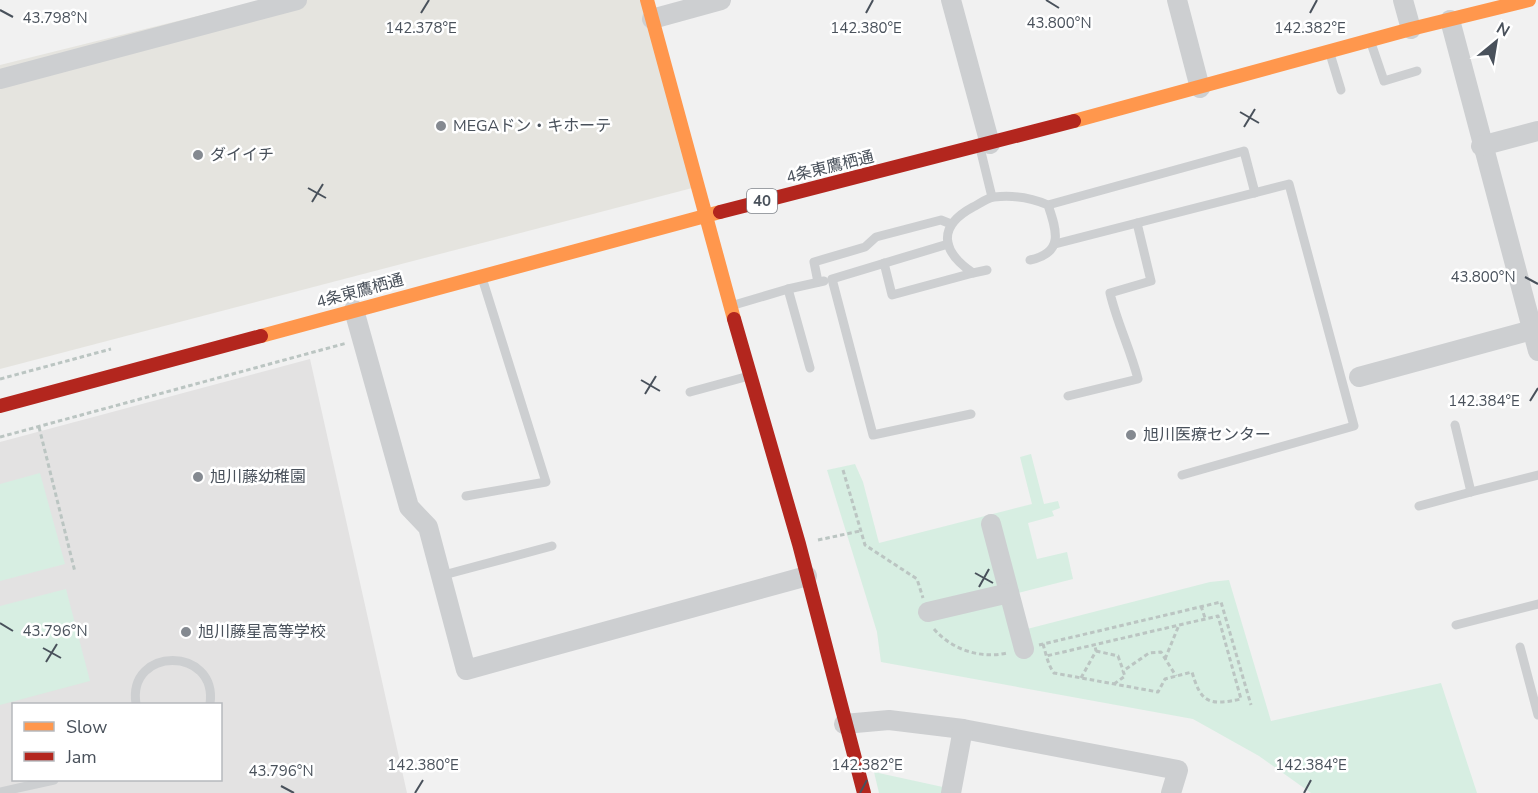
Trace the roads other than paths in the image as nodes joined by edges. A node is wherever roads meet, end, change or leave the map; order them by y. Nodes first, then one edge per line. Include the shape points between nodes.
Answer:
1 (297, 0) edge
2 (721, 0) edge
3 (951, 0) edge
4 (1177, 0) edge
5 (1403, 0) edge
6 (1530, 1) edge
7 (228, 9) edge
8 (650, 10) edge
9 (1450, 20) junction
10 (1411, 29) junction
11 (1371, 40) junction
12 (1329, 52) junction
13 (1417, 71) dead end
14 (0, 79) edge
15 (1200, 88) junction
16 (1341, 90) dead end
17 (1538, 131) edge
18 (984, 145) junction
19 (1481, 146) junction
20 (1255, 193) junction
21 (992, 197) junction
22 (1048, 205) junction
23 (705, 216) junction
24 (1137, 223) junction
25 (951, 224) junction
26 (948, 244) junction
27 (1055, 244) junction
28 (1030, 260) dead end
29 (884, 263) junction
30 (987, 270) dead end
31 (973, 273) junction
32 (481, 276) junction
33 (832, 279) junction
34 (818, 282) junction
35 (788, 289) junction
36 (731, 306) junction
37 (354, 310) junction
38 (1532, 330) junction
39 (1538, 351) edge
40 (810, 368) dead end
41 (751, 376) junction
42 (1359, 377) dead end
43 (690, 392) dead end
44 (1068, 396) dead end
45 (0, 406) edge
46 (971, 414) dead end
47 (1455, 425) dead end
48 (1182, 475) dead end
49 (1538, 475) edge
50 (1471, 492) junction
51 (466, 496) dead end
52 (1419, 506) dead end
53 (991, 524) dead end
54 (552, 546) dead end
55 (440, 576) junction
56 (807, 576) junction
57 (1009, 593) junction
58 (1538, 604) edge
59 (928, 612) road end
60 (1456, 625) dead end
61 (1033, 646) road end
62 (1520, 646) dead end
63 (1534, 688) edge
64 (136, 703) edge
65 (210, 703) edge
66 (1538, 715) edge
67 (844, 724) junction
68 (963, 729) junction
69 (50, 781) edge
70 (0, 792) edge
71 (864, 793) edge
72 (951, 793) edge
73 (1171, 793) edge

1 - 7 street
2 - 8 street
3 - 18 street
4 - 15 street
5 - 10 street
6 - 9 main road, 4条東鷹栖通 / 40
7 - 14 street
8 - 23 main road
9 - 10 main road, 4条東鷹栖通 / 40
9 - 19 street
10 - 11 main road, 4条東鷹栖通 / 40
11 - 12 main road, 4条東鷹栖通 / 40
11 - 13 lane via 1384,81
12 - 15 main road, 4条東鷹栖通 / 40
12 - 16 lane
15 - 18 main road, 4条東鷹栖通 / 40
17 - 19 street
18 - 21 lane
18 - 23 main road, 4条東鷹栖通 / 40
19 - 38 street
20 - 22 lane via 1244,151
20 - 24 lane
20 - 48 lane via 1289,184 1354,426
21 - 22 lane via 1033,198
21 - 25 lane via 962,213
22 - 27 lane via 1056,228
23 - 32 main road, 4条東鷹栖通 / 40
23 - 36 main road
24 - 27 lane
24 - 44 lane via 1151,281 1110,293 1138,379
25 - 26 lane
25 - 34 lane via 941,220 876,237 865,247 814,262
26 - 29 lane
26 - 31 lane via 957,262
27 - 28 lane via 1043,257
29 - 31 lane via 892,295
29 - 33 lane
30 - 31 lane
32 - 37 main road, 4条東鷹栖通 / 40
32 - 51 lane via 546,482
33 - 34 lane
33 - 46 lane via 873,435
34 - 35 lane
35 - 36 lane
35 - 40 lane
36 - 41 main road
37 - 45 main road, 4条東鷹栖通 / 40
37 - 55 street via 409,507 428,527
38 - 39 street
38 - 42 street
41 - 43 lane
41 - 56 main road
47 - 50 lane
49 - 50 lane
50 - 52 lane
53 - 57 street
54 - 55 lane
55 - 56 street via 466,670
56 - 67 main road
57 - 59 street
57 - 61 street
58 - 60 lane
62 - 63 lane
63 - 66 lane
64 - 65 lane via 136,688 146,671 172,660 200,671 209,688
67 - 68 street via 889,720
67 - 71 main road
68 - 72 street
68 - 73 street via 1178,770
69 - 70 lane

